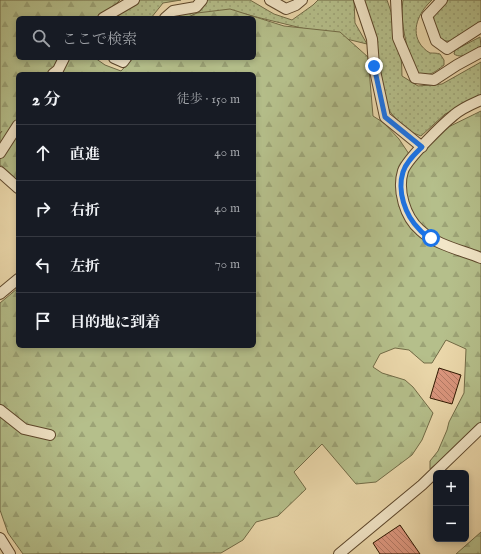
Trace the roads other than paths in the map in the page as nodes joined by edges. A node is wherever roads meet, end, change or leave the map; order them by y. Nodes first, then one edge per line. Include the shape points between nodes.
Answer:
1 (134, 0) edge
2 (202, 0) edge
3 (270, 0) edge
4 (302, 0) edge
5 (360, 0) edge
6 (396, 0) edge
7 (442, 0) edge
8 (109, 16) edge
9 (167, 16) edge
10 (481, 27) edge
11 (481, 52) edge
12 (63, 60) edge
13 (56, 72) edge
14 (481, 100) edge
15 (16, 128) edge
16 (422, 147) junction
17 (0, 153) edge
18 (0, 172) edge
19 (16, 186) edge
20 (481, 258) edge
21 (16, 281) edge
22 (0, 294) edge
23 (0, 410) edge
24 (481, 428) edge
25 (50, 435) dead end
26 (0, 538) edge
27 (10, 554) edge
28 (339, 554) edge

1 - 8 street
2 - 9 street via 196,7 173,11
3 - 4 street via 286,9
5 - 16 street via 372,40 374,66 385,117
6 - 11 street via 398,38 415,78 434,80
7 - 10 street via 427,16 436,41 447,49
12 - 13 street
14 - 16 street via 455,114
15 - 17 street
16 - 20 street via 403,171 403,197 410,218 419,230 431,238
18 - 19 street
21 - 22 street
23 - 25 street via 24,429
24 - 28 street via 422,485
26 - 27 street

